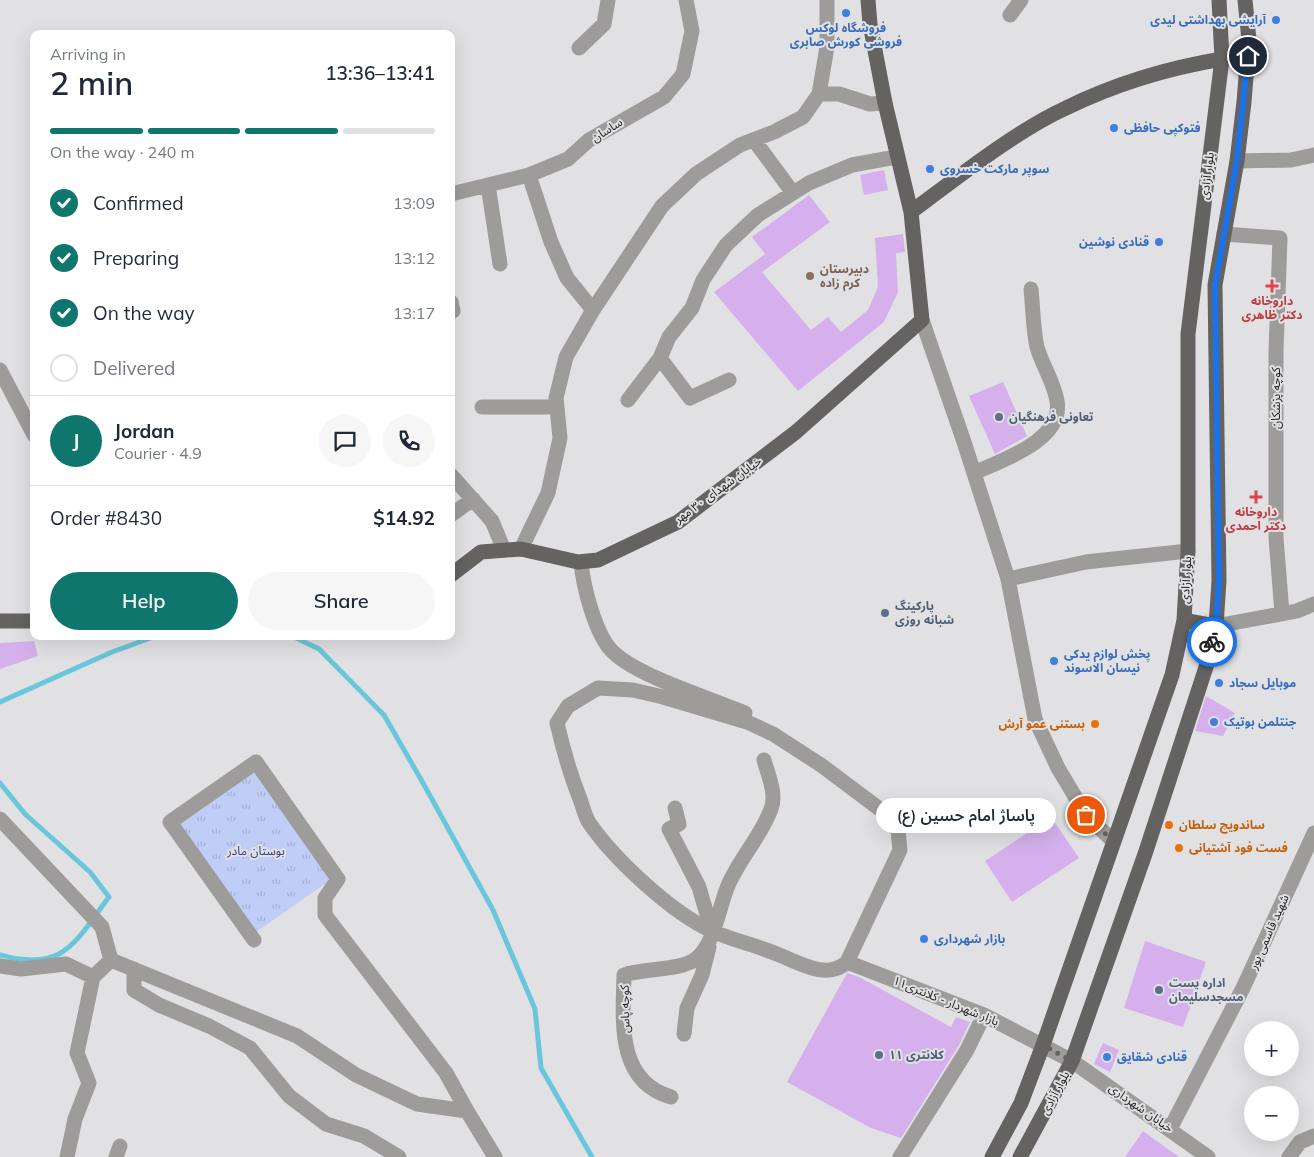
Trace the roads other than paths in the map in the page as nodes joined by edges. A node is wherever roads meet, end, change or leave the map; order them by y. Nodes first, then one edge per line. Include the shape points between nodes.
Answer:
1 (608, 0) edge
2 (686, 0) edge
3 (827, 0) edge
4 (868, 0) edge
5 (1021, 0) edge
6 (1218, 0) edge
7 (1246, 0) edge
8 (1010, 15) dead end
9 (579, 48) dead end
10 (1222, 59) junction
11 (819, 94) junction
12 (885, 103) junction
13 (754, 140) junction
14 (1314, 155) edge
15 (896, 157) junction
16 (1237, 160) junction
17 (529, 175) junction
18 (488, 185) junction
19 (455, 193) edge
20 (793, 193) junction
21 (911, 212) junction
22 (1224, 234) junction
23 (500, 264) dead end
24 (1031, 290) dead end
25 (593, 310) junction
26 (922, 320) junction
27 (660, 358) junction
28 (0, 370) edge
29 (729, 380) dead end
30 (628, 400) dead end
31 (482, 407) dead end
32 (557, 407) junction
33 (30, 427) edge
34 (974, 473) junction
35 (455, 479) edge
36 (473, 499) junction
37 (455, 512) edge
38 (521, 549) junction
39 (504, 550) junction
40 (1188, 551) junction
41 (581, 562) junction
42 (455, 572) edge
43 (1008, 579) junction
44 (1314, 604) edge
45 (1282, 613) junction
46 (1184, 620) junction
47 (0, 621) edge
48 (30, 621) edge
49 (1216, 626) junction
50 (767, 722) dead end
51 (788, 735) dead end
52 (764, 760) dead end
53 (675, 808) dead end
54 (0, 819) edge
55 (896, 823) junction
56 (1313, 840) edge
57 (1113, 841) junction
58 (712, 934) junction
59 (254, 940) dead end
60 (111, 960) junction
61 (847, 962) junction
62 (0, 966) edge
63 (134, 969) junction
64 (93, 977) junction
65 (984, 1015) junction
66 (684, 1034) dead end
67 (1043, 1045) junction
68 (1072, 1061) junction
69 (671, 1097) dead end
70 (467, 1111) junction
71 (1170, 1129) junction
72 (1314, 1136) edge
73 (67, 1157) edge
74 (398, 1157) edge
75 (495, 1157) edge
76 (900, 1157) edge
77 (992, 1157) edge
78 (1020, 1157) edge
79 (1208, 1157) edge
80 (1289, 1157) edge

1 - 9 street via 604,24
2 - 17 street, ساسان via 692,31 683,74 664,97 589,140 568,159
3 - 11 street via 827,47
4 - 12 main road
5 - 8 street
6 - 10 main road, بلوار آزادی
7 - 16 main road, بلوار آزادی via 1249,40
10 - 21 main road via 1188,64 1123,84 1064,108 965,172
10 - 40 main road, بلوار آزادی via 1188,334
11 - 12 street via 839,94 870,104
11 - 13 street via 803,117
12 - 15 main road
13 - 20 street
13 - 25 street via 740,145 696,174 662,206
14 - 16 street via 1291,160
15 - 20 street via 852,165
15 - 21 main road
16 - 22 main road, بلوار آزادی
17 - 18 street, ساسان
17 - 25 street via 551,242 567,278
18 - 19 street, ساسان
18 - 23 street
20 - 27 street via 758,215 726,245 703,280 692,308 669,337
21 - 26 main road
22 - 45 street, کوچه پزشکان via 1280,238 1276,538
22 - 49 main road, بلوار آزادی via 1215,286 1219,581
24 - 34 street via 1037,346 1057,400 1058,417 1046,435
25 - 32 street via 566,357 556,398
26 - 34 street
26 - 41 main road, خیابان شهدای ۳۰ مهر via 796,432 678,522 598,560
27 - 29 street via 690,398
27 - 30 street
28 - 33 street
31 - 32 street
32 - 38 street via 560,438 548,493
34 - 43 street
35 - 36 street
36 - 37 street
36 - 39 street via 492,521
38 - 39 main road, خیابان شهدای ۳۰ مهر
38 - 41 main road, خیابان شهدای ۳۰ مهر
39 - 42 main road, خیابان شهدای ۳۰ مهر via 481,552
40 - 43 street via 1086,562
40 - 46 main road, بلوار آزادی
41 - 50 street via 593,616 612,651 669,683
43 - 57 street via 1035,720 1086,815
44 - 45 street
45 - 49 street
46 - 49 main road
46 - 57 main road, بلوار آزادی via 1172,675
47 - 48 main road
49 - 68 main road, بلوار آزادی via 1193,711
51 - 55 street via 826,761
52 - 58 street via 772,788 772,807 728,887
53 - 58 street via 679,824 669,829 699,887
54 - 60 street via 102,927
55 - 58 street via 821,765 747,722 633,690 598,688 568,706 557,722 567,766 589,823 675,911
55 - 61 street via 900,850
56 - 71 street, شهید قاسمی پور via 1243,988
57 - 67 main road, بلوار آزادی
58 - 61 street via 746,942 812,968 827,971 840,968
58 - 66 street via 702,975 686,1008
58 - 69 street, کوچه پاس via 697,958 664,970 624,975 623,1021 628,1057 654,1092
59 - 70 street via 170,822 256,762 338,879 325,898 326,915 446,1073
60 - 63 street
60 - 64 street
61 - 65 street, بازار شهردار - کلانتری۱۱
62 - 64 street via 22,969 66,964
63 - 70 street via 297,1036 356,1075 417,1104
63 - 74 street via 134,990 250,1048 289,1096 326,1124 364,1136
64 - 73 street via 78,1053 89,1083 75,1119
65 - 67 street, بازار شهردار - کلانتری۱۱
65 - 76 street via 967,1050
67 - 68 street, بازار شهردار - کلانتری۱۱
67 - 77 main road, بلوار آزادی via 1021,1103
68 - 71 street, خیابان شهرداری
68 - 78 main road, بلوار آزادی
70 - 75 street
71 - 79 street, خیابان شهرداری
72 - 80 street via 1300,1142

